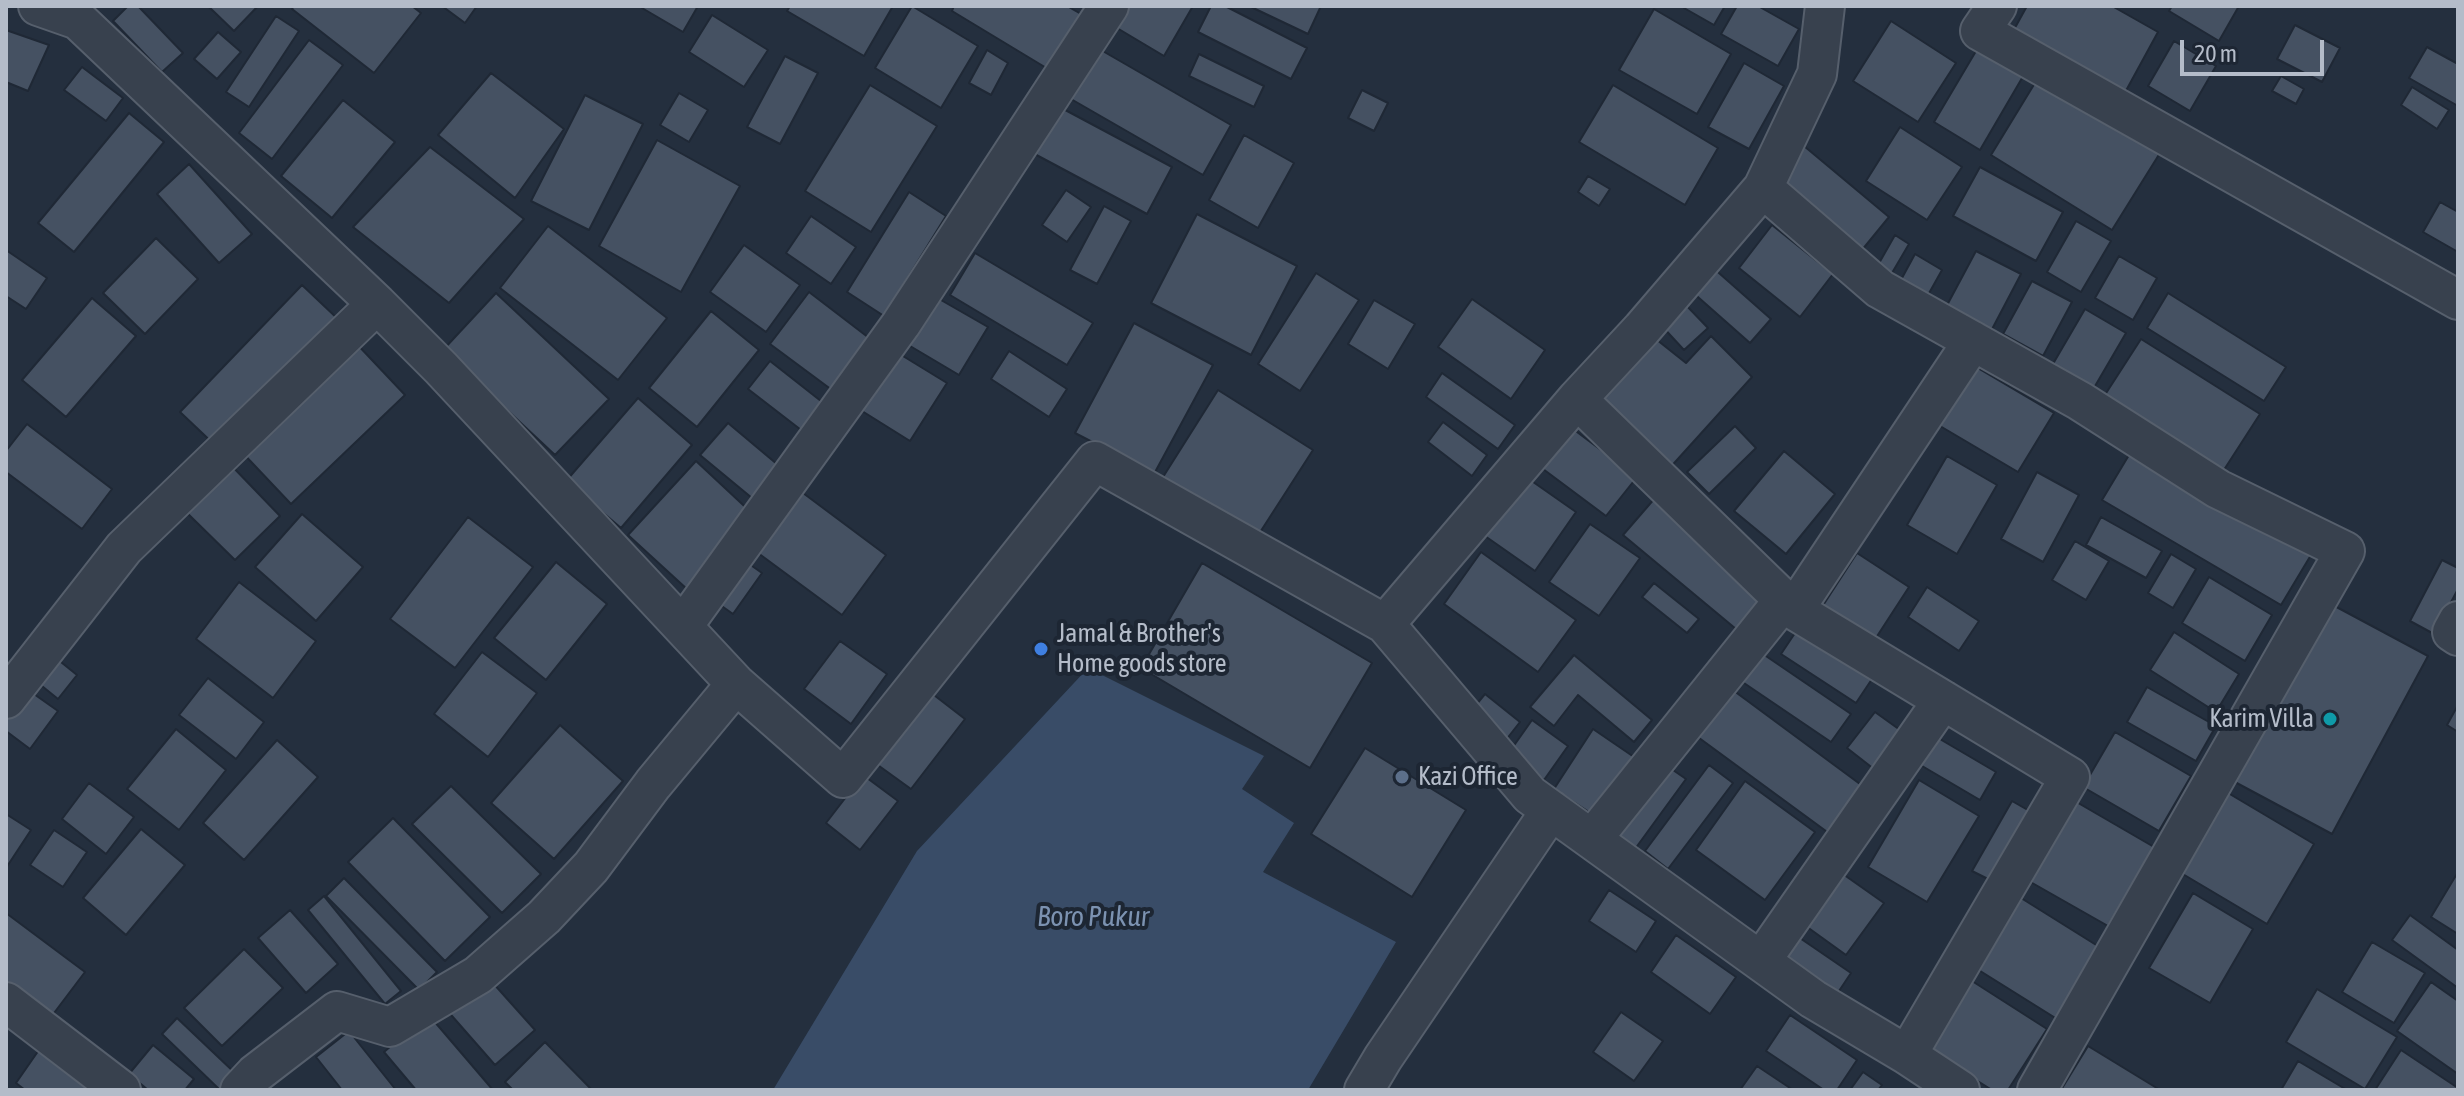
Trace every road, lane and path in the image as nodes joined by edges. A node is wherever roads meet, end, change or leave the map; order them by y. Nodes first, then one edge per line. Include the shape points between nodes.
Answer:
1 (38, 6) edge
2 (1109, 6) edge
3 (1825, 6) edge
4 (1997, 6) edge
5 (86, 13) edge
6 (1763, 188) junction
7 (2458, 300) edge
8 (377, 304) junction
9 (1973, 341) junction
10 (1577, 399) junction
11 (1789, 605) junction
12 (2458, 621) edge
13 (1385, 624) junction
14 (683, 626) junction
15 (2458, 636) edge
16 (736, 684) junction
17 (6, 699) edge
18 (1943, 700) junction
19 (1551, 810) junction
20 (1592, 839) junction
21 (1761, 961) junction
22 (6, 1002) edge
23 (1907, 1055) junction
24 (121, 1090) edge
25 (240, 1090) edge
26 (1364, 1090) edge
27 (1960, 1090) edge
28 (2037, 1090) edge

1 - 5 street
2 - 14 street via 901,324
3 - 6 street via 1817,74
4 - 7 street via 1980,31
5 - 8 street
6 - 9 street via 1880,289
6 - 10 street
8 - 14 street
8 - 17 street via 124,548
9 - 11 street
9 - 28 street via 2218,489 2345,551
10 - 11 street
10 - 13 street
11 - 18 street
11 - 20 street
12 - 15 street via 2452,632
13 - 16 street via 1095,461 843,778
13 - 19 street via 1530,795
14 - 16 street
16 - 25 street via 591,867 478,975 390,1027 337,1011
18 - 21 street
18 - 23 street via 2070,777
19 - 20 street
19 - 26 street
20 - 21 street
21 - 23 street
22 - 24 street
23 - 27 street

